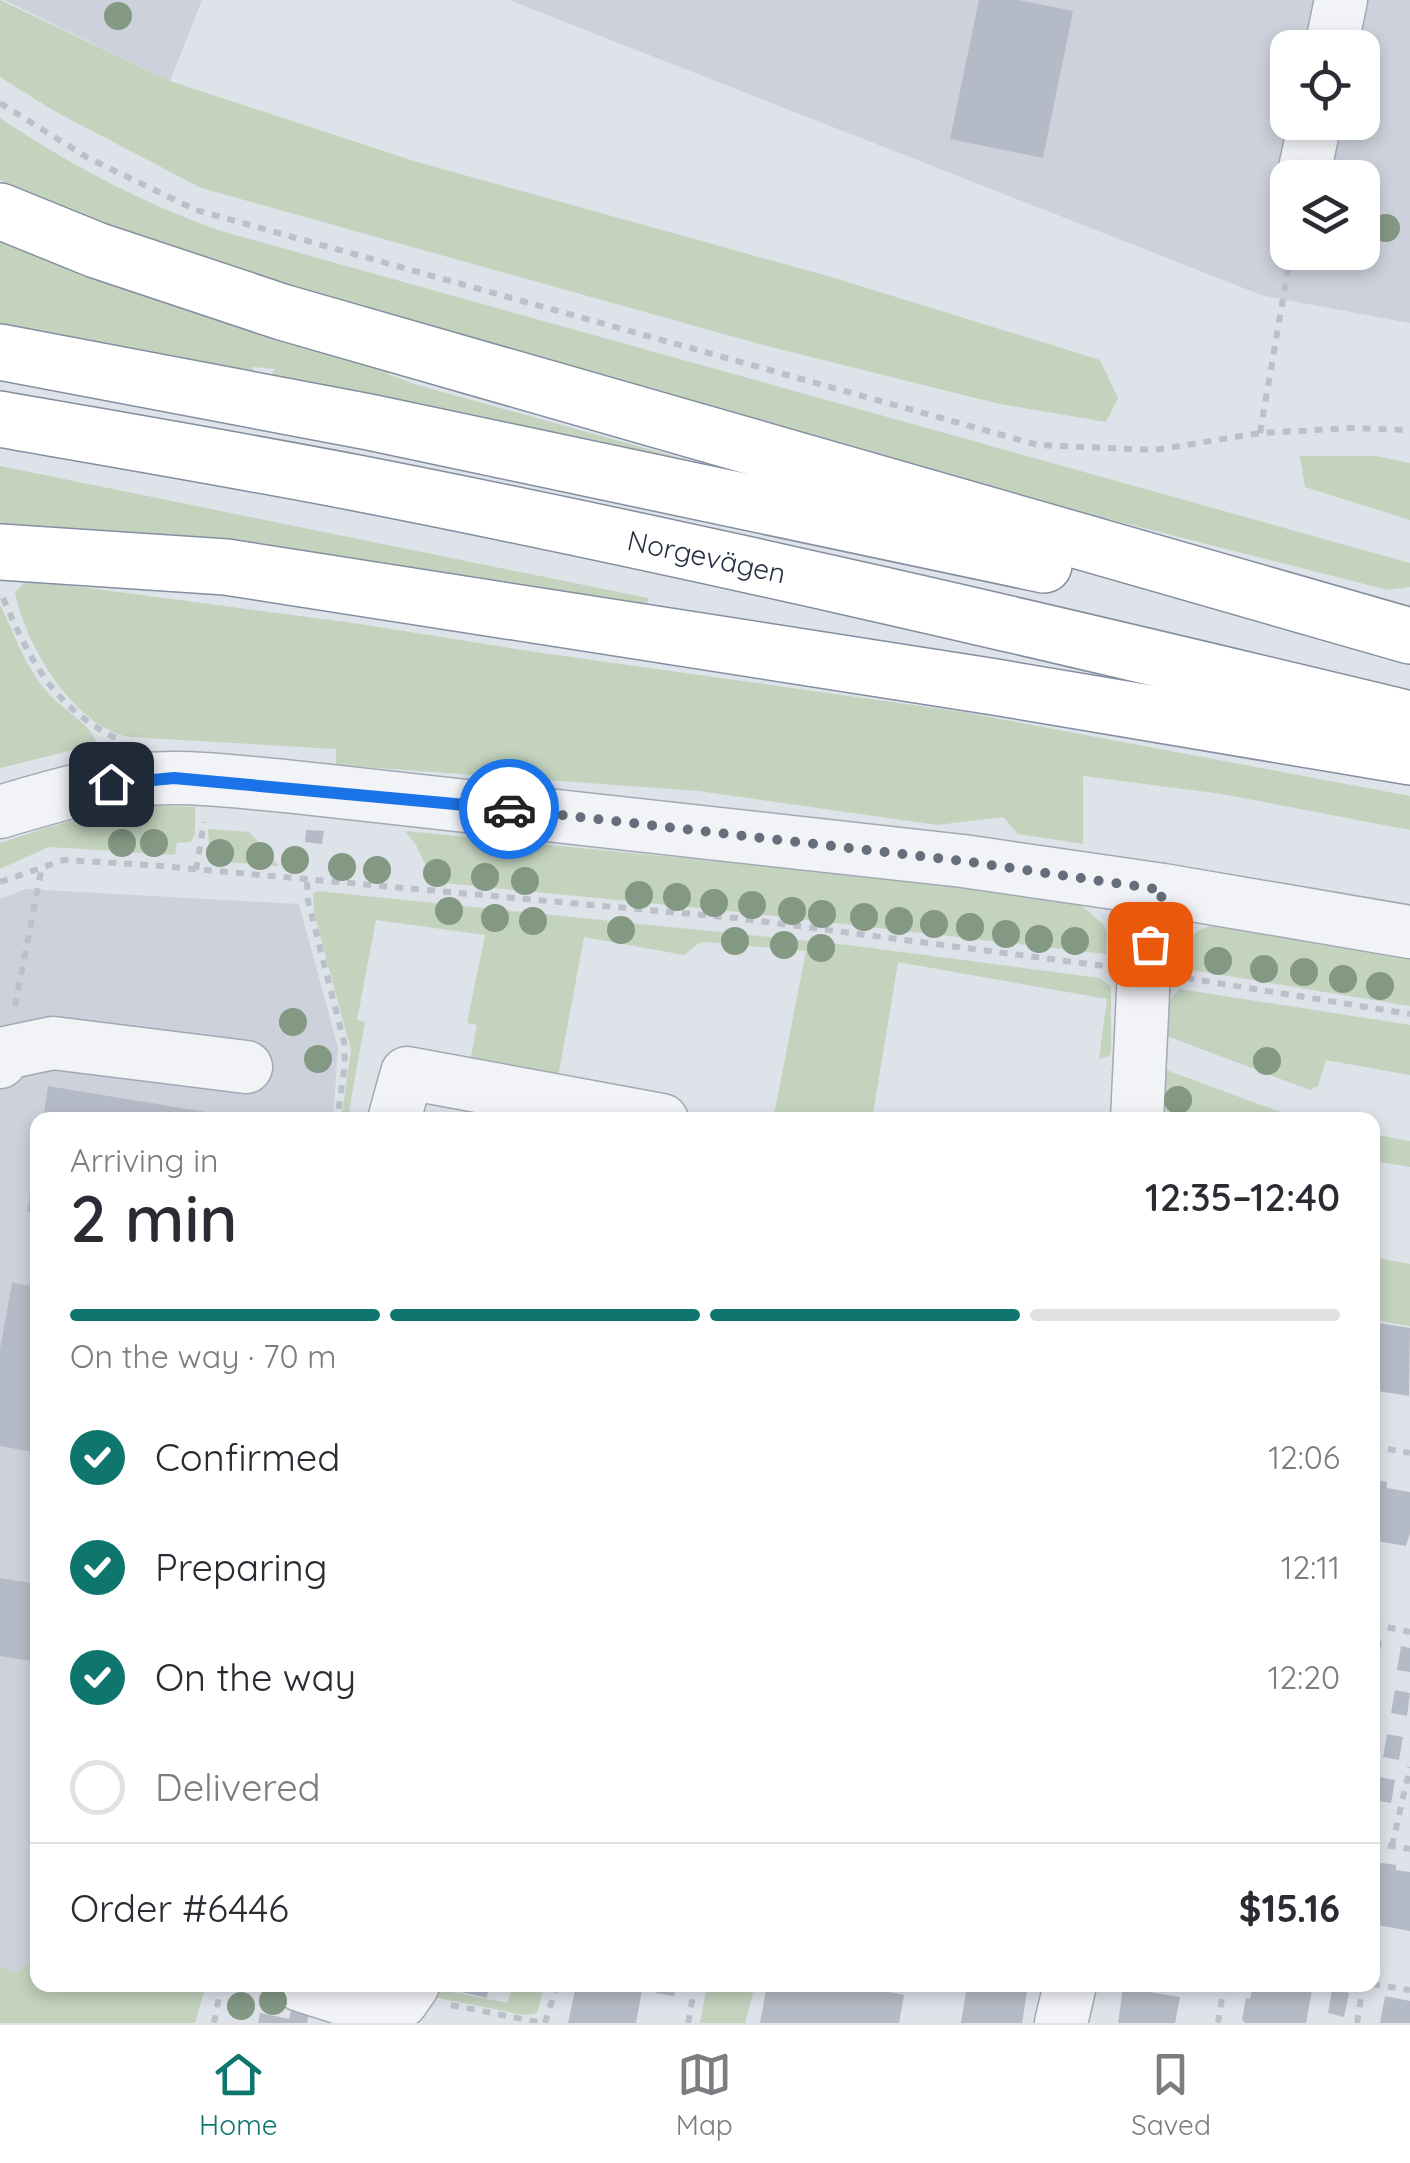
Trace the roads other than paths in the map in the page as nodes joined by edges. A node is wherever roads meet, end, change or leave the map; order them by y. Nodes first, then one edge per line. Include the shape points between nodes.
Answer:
1 (1341, 0) edge
2 (1335, 30) edge
3 (0, 211) edge
4 (0, 352) edge
5 (0, 419) edge
6 (0, 552) edge
7 (1410, 636) edge
8 (1410, 719) edge
9 (1410, 757) edge
10 (0, 812) edge
11 (1163, 890) junction
12 (1410, 932) edge
13 (2, 1055) edge
14 (246, 1067) dead end
15 (396, 1112) edge
16 (618, 1112) edge
17 (1137, 1112) edge
18 (323, 1992) edge
19 (408, 1992) edge
20 (1068, 1992) edge
21 (1061, 2023) edge

1 - 2 street
3 - 7 highway via 282,312
4 - 7 highway
5 - 8 highway, Norgevägen via 357,483 974,614
6 - 9 highway via 226,568
10 - 11 street via 89,788 212,780 601,819
11 - 12 street
11 - 17 street via 1144,971
13 - 14 street via 53,1043
15 - 16 street via 406,1073
18 - 19 street via 356,2002 402,2001
20 - 21 street

